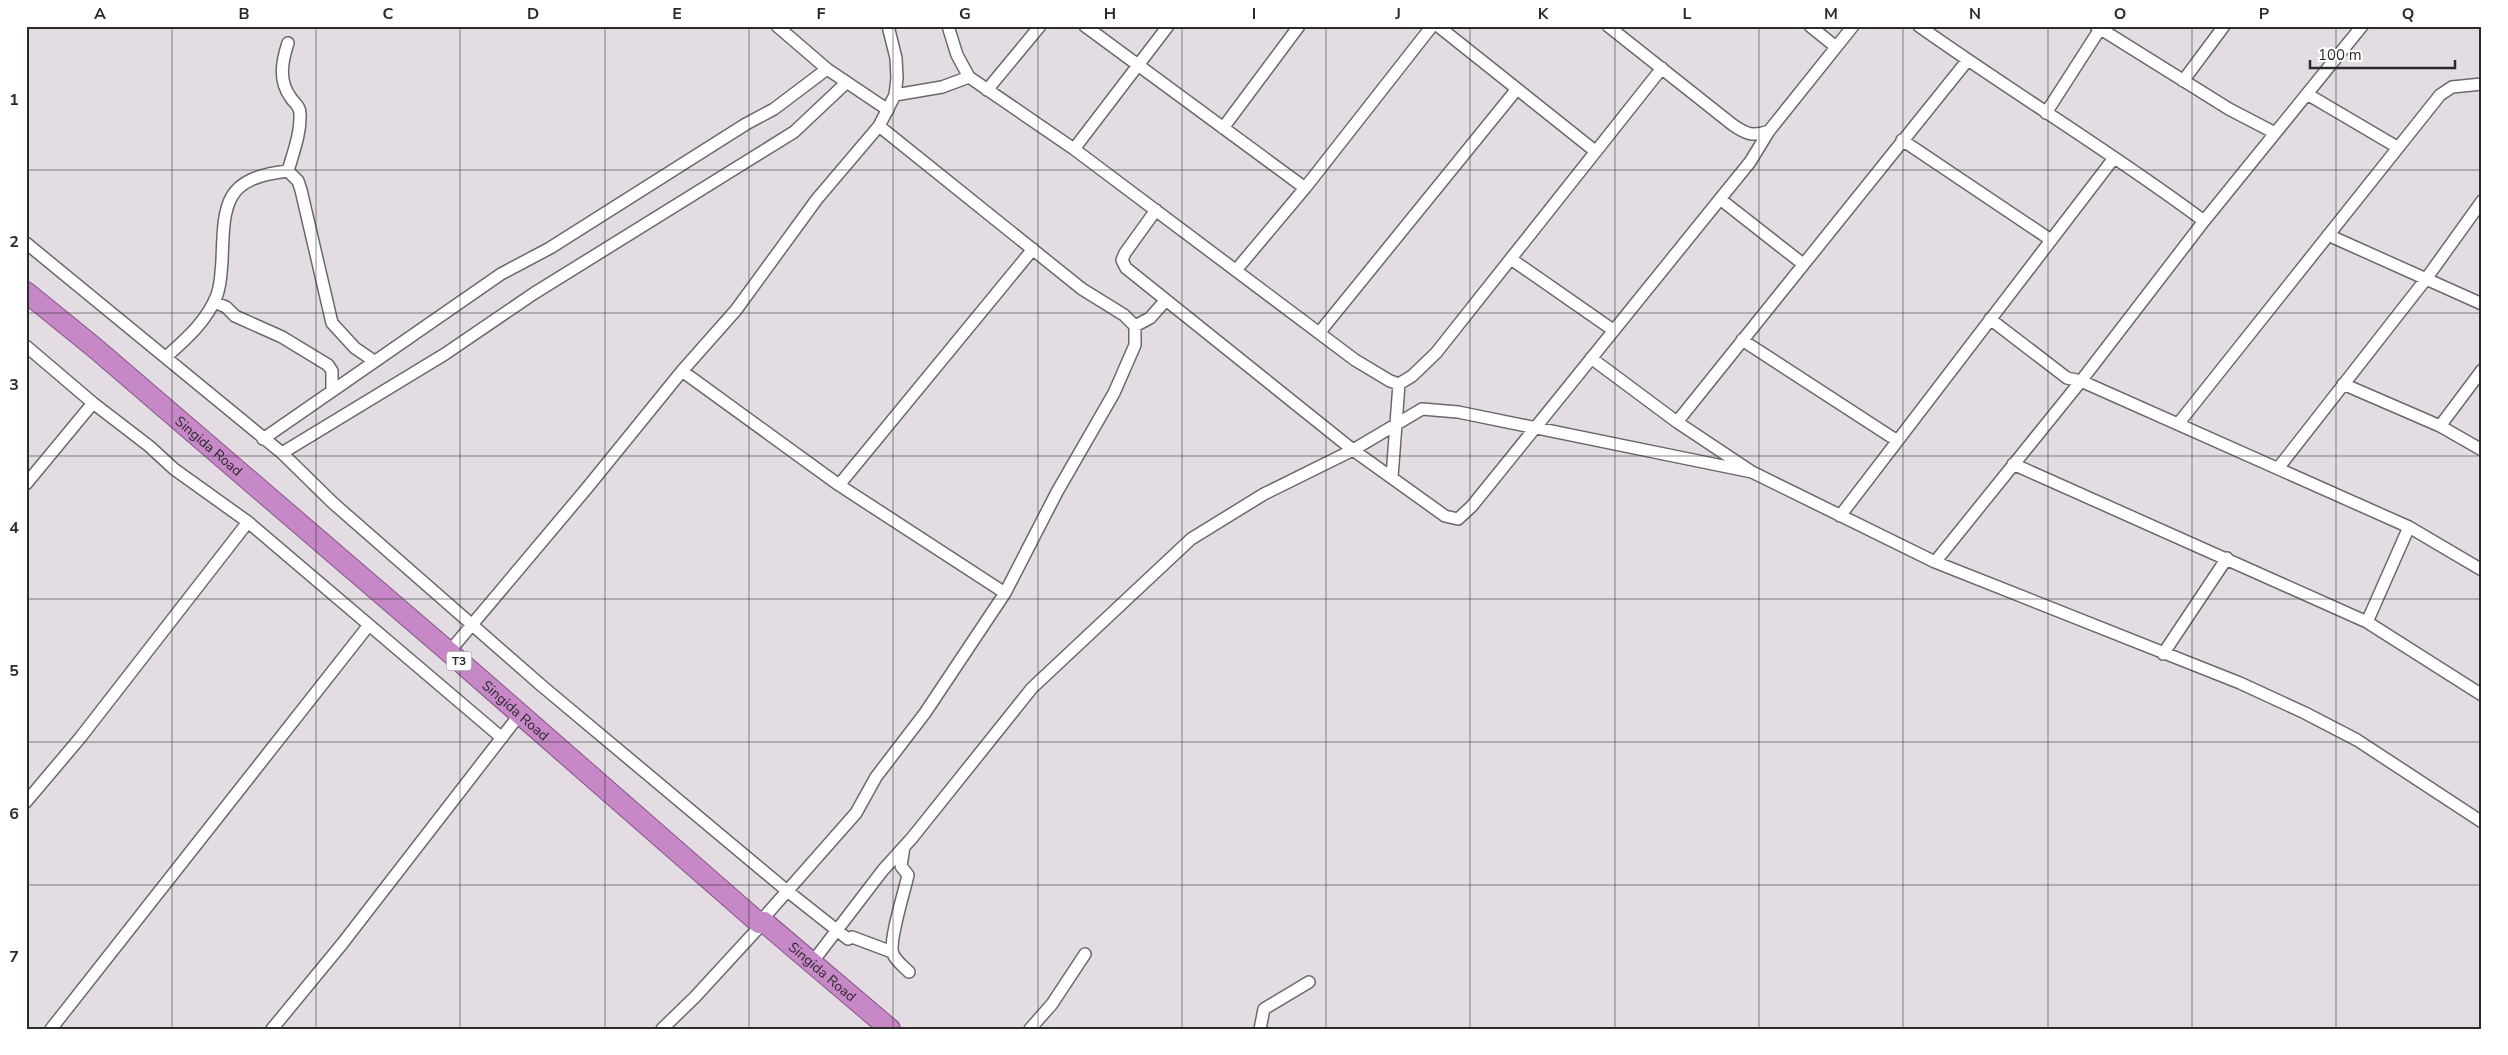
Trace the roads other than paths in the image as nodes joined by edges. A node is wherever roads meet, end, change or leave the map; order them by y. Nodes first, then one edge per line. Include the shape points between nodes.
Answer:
1 (777, 26) edge
2 (888, 26) edge
3 (948, 26) edge
4 (1040, 26) edge
5 (1085, 26) edge
6 (1168, 26) edge
7 (1299, 26) edge
8 (1432, 26) edge
9 (1438, 26) edge
10 (1608, 26) edge
11 (1810, 26) edge
12 (1854, 26) edge
13 (1919, 26) edge
14 (2224, 26) edge
15 (2362, 26) edge
16 (2098, 27) edge
17 (288, 43) dead end
18 (1836, 48) junction
19 (1967, 61) junction
20 (1138, 65) junction
21 (1662, 68) junction
22 (827, 70) junction
23 (969, 77) junction
24 (2184, 81) junction
25 (846, 83) junction
26 (2482, 84) edge
27 (1517, 89) junction
28 (987, 90) junction
29 (2306, 94) junction
30 (896, 95) junction
31 (888, 110) junction
32 (2046, 113) junction
33 (878, 126) junction
34 (1223, 128) junction
35 (1769, 131) junction
36 (2275, 133) junction
37 (1902, 140) junction
38 (2397, 147) junction
39 (1074, 149) junction
40 (1596, 151) junction
41 (2114, 158) junction
42 (288, 171) junction
43 (1305, 188) junction
44 (1720, 199) junction
45 (2482, 201) edge
46 (1156, 210) junction
47 (2204, 221) junction
48 (2328, 235) junction
49 (2051, 240) junction
50 (26, 243) edge
51 (1033, 249) junction
52 (1511, 259) junction
53 (1803, 264) junction
54 (1237, 269) junction
55 (2426, 278) junction
56 (26, 292) edge
57 (1166, 300) junction
58 (214, 302) junction
59 (2482, 304) edge
60 (1990, 319) junction
61 (1136, 326) junction
62 (1613, 330) junction
63 (1319, 333) junction
64 (1742, 340) junction
65 (26, 346) edge
66 (166, 357) junction
67 (1591, 358) junction
68 (374, 361) junction
69 (2482, 370) edge
70 (682, 371) junction
71 (2081, 381) junction
72 (1399, 384) junction
73 (2343, 384) junction
74 (332, 391) junction
75 (93, 403) junction
76 (1677, 422) junction
77 (1398, 424) junction
78 (2178, 424) junction
79 (2440, 426) junction
80 (1536, 427) junction
81 (264, 439) junction
82 (1896, 440) junction
83 (1353, 450) junction
84 (2482, 450) edge
85 (282, 453) junction
86 (2013, 464) junction
87 (2279, 467) junction
88 (1752, 472) junction
89 (1392, 477) junction
90 (26, 484) edge
91 (839, 485) junction
92 (1840, 516) junction
93 (248, 522) junction
94 (2409, 527) junction
95 (2227, 558) junction
96 (1935, 562) junction
97 (2482, 570) edge
98 (1005, 593) junction
99 (2367, 622) junction
100 (369, 625) junction
101 (472, 625) junction
102 (449, 652) junction
103 (2163, 654) junction
104 (2482, 695) edge
105 (520, 714) junction
106 (502, 738) junction
107 (26, 802) edge
108 (2482, 822) edge
109 (904, 847) junction
110 (786, 890) junction
111 (762, 922) junction
112 (838, 931) junction
113 (892, 952) junction
114 (1085, 954) dead end
115 (811, 964) junction
116 (909, 972) dead end
117 (1308, 982) dead end
118 (51, 1029) edge
119 (272, 1029) edge
120 (662, 1029) edge
121 (890, 1029) edge
122 (1030, 1029) edge
123 (1260, 1029) edge

1 - 22 street
2 - 30 street via 896,58
3 - 23 street via 957,55
4 - 28 street
5 - 20 street
6 - 20 street
7 - 34 street
8 - 43 street
9 - 27 street
10 - 21 street
11 - 18 street
12 - 18 street
13 - 19 street
14 - 24 street
15 - 29 street
16 - 24 street
16 - 32 street
17 - 42 street via 283,56 284,84 300,114
18 - 35 street
19 - 32 street
19 - 37 street
20 - 34 street
20 - 39 street
21 - 35 street via 1746,134
21 - 40 street
22 - 25 street
22 - 68 street via 774,109 550,248 501,274
23 - 28 street
23 - 30 street via 942,87
24 - 36 street
25 - 31 street
25 - 85 street via 794,132 533,294 445,354
26 - 38 street via 2452,87 2440,95
27 - 40 street
27 - 63 street
28 - 39 street
29 - 36 street
29 - 38 street
30 - 31 street
31 - 33 street
32 - 41 street
33 - 51 street
33 - 70 street via 817,199 736,310
34 - 43 street
35 - 44 street via 1750,162
36 - 47 street
37 - 49 street
37 - 53 street
38 - 48 street
39 - 46 street
40 - 52 street
41 - 47 street
41 - 49 street
42 - 58 street via 240,185 229,198 223,232 221,279
42 - 68 street via 298,180 301,190 332,323 355,348
43 - 54 street
44 - 53 street
44 - 62 street
45 - 55 street
46 - 54 street
46 - 57 street via 1122,260 1126,268
47 - 71 street
48 - 55 street
48 - 78 street
49 - 60 street
50 - 66 street
51 - 61 street via 1082,289
51 - 91 street
52 - 62 street
52 - 72 street via 1436,353
53 - 64 street
54 - 63 street
55 - 59 street
55 - 73 street
56 - 102 highway, Singida Road / T3 via 103,354
57 - 61 street via 1150,318
57 - 83 street
58 - 66 street via 198,326
58 - 74 street via 328,365 332,371
60 - 71 street via 2067,378
60 - 82 street
61 - 98 street via 1135,345 1114,393 1057,492
62 - 67 street
63 - 72 street via 1356,360
64 - 76 street
64 - 82 street
65 - 75 street
66 - 81 street
67 - 76 street
67 - 80 street
68 - 74 street
69 - 79 street
70 - 91 street
70 - 101 street
71 - 78 street
71 - 86 street
72 - 77 street
73 - 79 street
73 - 87 street
74 - 81 street
75 - 90 street
75 - 93 street via 174,469
76 - 88 street
77 - 80 street via 1422,409 1436,409
77 - 83 street
77 - 89 street
78 - 87 street
79 - 84 street
80 - 88 street
80 - 89 street via 1458,519 1445,516
81 - 85 street
82 - 92 street
83 - 89 street
83 - 109 street via 1264,494 1191,539 1032,688
85 - 101 street via 333,503
86 - 95 street
86 - 96 street
87 - 94 street
88 - 92 street
91 - 98 street
92 - 96 street
93 - 100 street
93 - 107 street via 80,738
94 - 97 street
94 - 99 street
95 - 99 street
95 - 103 street
96 - 103 street
98 - 110 street via 930,705 876,778 856,813
99 - 104 street
100 - 106 street
100 - 118 street
101 - 102 street
101 - 110 street
102 - 105 highway, Singida Road / T3
103 - 108 street via 2306,713 2357,740
105 - 106 street
105 - 111 highway, Singida Road / T3
106 - 119 street
109 - 112 street
109 - 113 street via 901,866 908,875
110 - 111 street
110 - 112 street
111 - 115 highway, Singida Road / T3
111 - 120 street
112 - 113 street via 848,939 852,936
112 - 115 street
113 - 116 street
114 - 122 street via 1052,1004
115 - 121 highway, Singida Road / T3
117 - 123 street via 1264,1009

